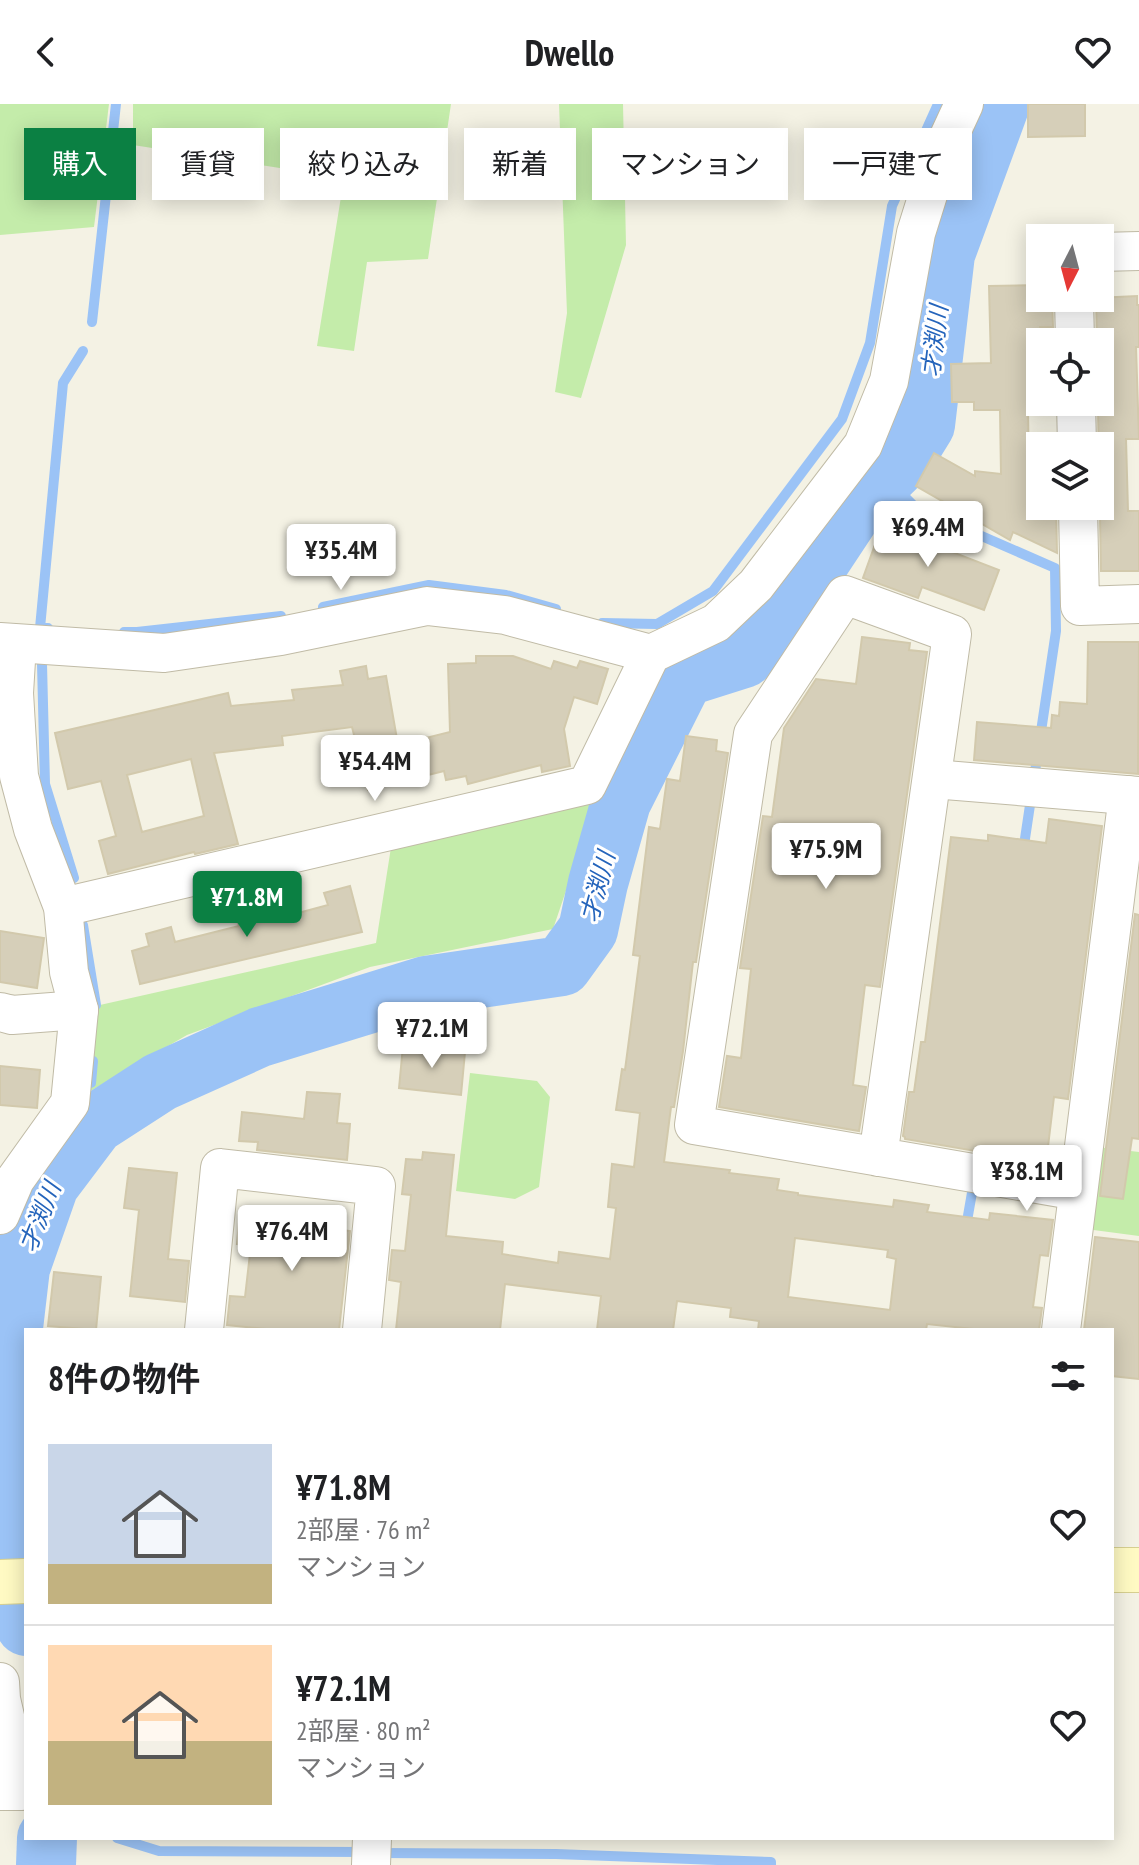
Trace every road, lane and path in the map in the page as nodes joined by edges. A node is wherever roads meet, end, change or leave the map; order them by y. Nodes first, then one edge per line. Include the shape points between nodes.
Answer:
1 (964, 104) edge
2 (1139, 251) edge
3 (1114, 252) edge
4 (1078, 520) edge
5 (1139, 604) edge
6 (8, 643) edge
7 (651, 654) junction
8 (933, 779) junction
9 (1133, 796) edge
10 (63, 907) junction
11 (79, 1010) junction
12 (0, 1012) edge
13 (878, 1157) junction
14 (1078, 1191) junction
15 (0, 1215) edge
16 (204, 1328) edge
17 (362, 1328) edge
18 (1061, 1328) edge
19 (1114, 1570) edge
20 (1139, 1570) edge
21 (24, 1581) edge
22 (0, 1582) edge
23 (0, 1682) edge
24 (0, 1791) edge

1 - 7 street via 940,156 916,233 889,381 863,445 756,585 716,623
2 - 3 street
4 - 5 street via 1080,606
6 - 7 street via 164,653 427,606 505,615
6 - 10 street via 19,776
7 - 10 street via 587,785
8 - 9 street
8 - 13 street
8 - 13 street via 952,634 845,595 753,734 694,1125
9 - 14 street
10 - 11 street via 69,972
11 - 12 street
11 - 15 street via 70,1103 15,1180
13 - 14 street
14 - 18 street
16 - 17 street via 220,1168 376,1186
19 - 20 street
21 - 22 street
23 - 24 street via 22,1791

